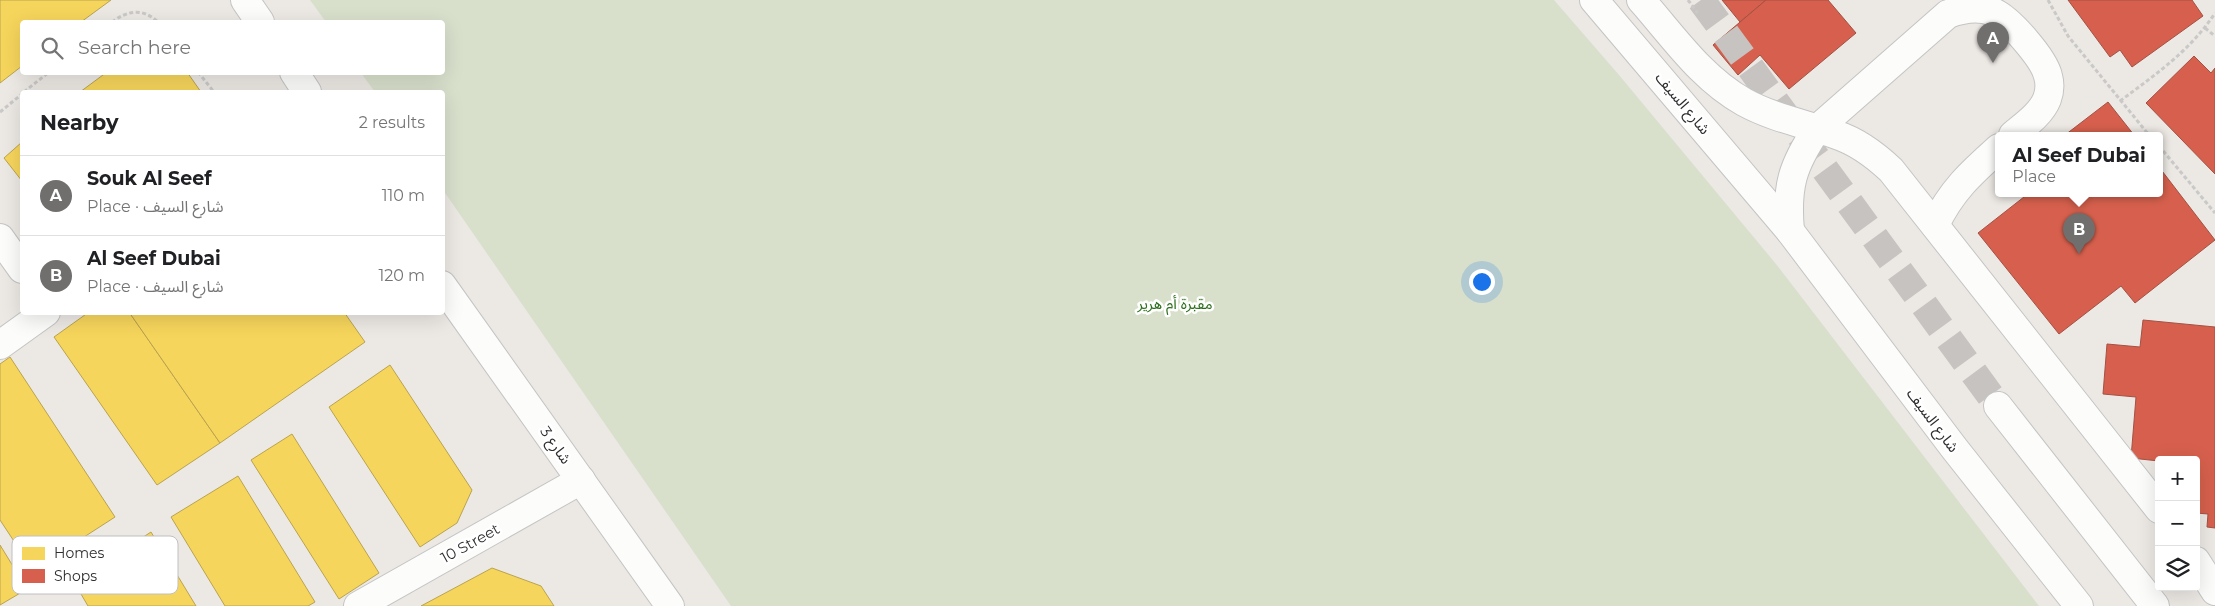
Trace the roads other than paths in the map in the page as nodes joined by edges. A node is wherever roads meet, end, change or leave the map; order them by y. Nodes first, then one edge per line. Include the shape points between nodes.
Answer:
1 (245, 0) edge
2 (1594, 0) edge
3 (1642, 0) edge
4 (259, 20) edge
5 (296, 75) edge
6 (306, 90) edge
7 (1818, 129) junction
8 (2016, 132) edge
9 (1995, 152) edge
10 (1936, 225) junction
11 (1790, 231) junction
12 (0, 238) edge
13 (20, 265) edge
14 (445, 289) edge
15 (42, 315) edge
16 (0, 344) edge
17 (1998, 406) tunnel mouth
18 (581, 480) junction
19 (2155, 504) edge
20 (2200, 567) edge
21 (2131, 578) junction
22 (2215, 591) edge
23 (358, 606) edge
24 (670, 606) edge
25 (2079, 606) edge
26 (2150, 606) edge
27 (2155, 606) edge

1 - 4 street
2 - 11 street, شارع السيف
3 - 7 street via 1696,64 1728,92 1763,111
5 - 6 street
7 - 8 street via 1939,21 1959,10 1976,8 1993,12 2008,21 2043,63 2048,74 2048,98
7 - 10 street via 1857,144 1875,156 1891,170
7 - 11 street via 1802,152 1792,177 1788,203
9 - 10 street via 1956,189
10 - 19 street
11 - 25 street, شارع السيف via 1954,448
12 - 13 street
14 - 18 street, شارع 3
15 - 16 street
17 - 21 street
18 - 23 street, 10 Street
18 - 24 street, شارع 3
20 - 22 street
21 - 26 street
21 - 27 street

